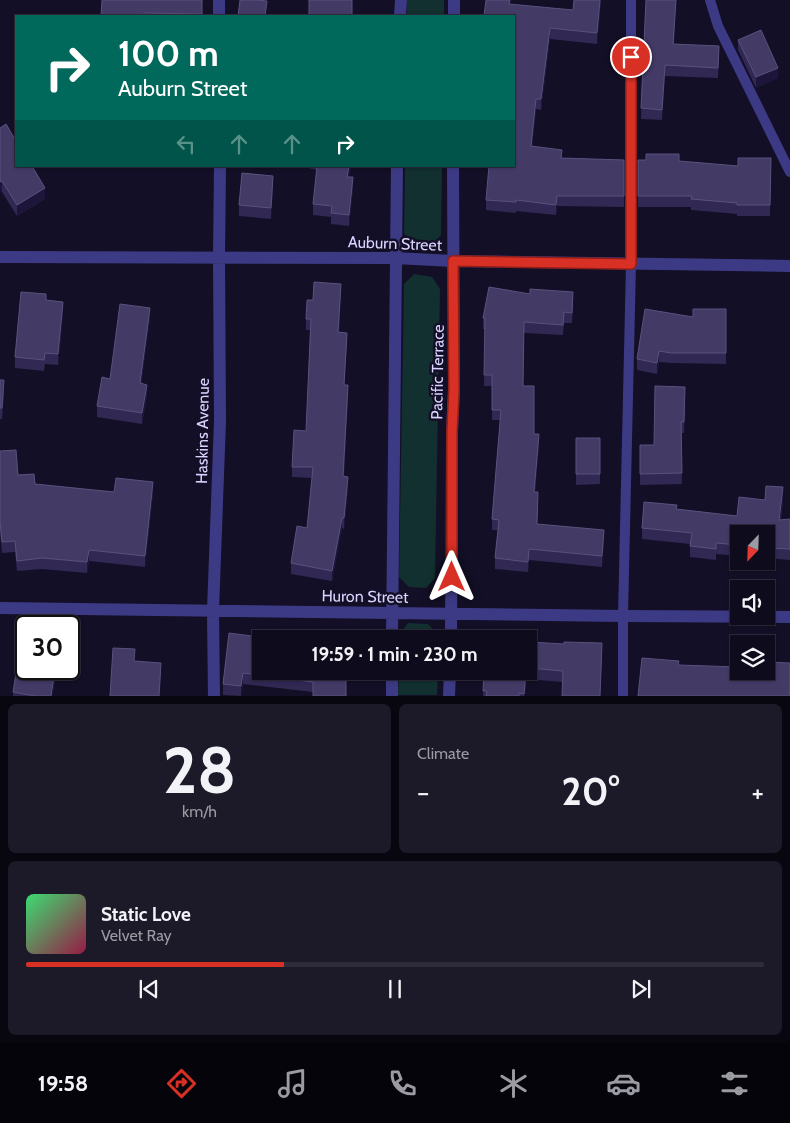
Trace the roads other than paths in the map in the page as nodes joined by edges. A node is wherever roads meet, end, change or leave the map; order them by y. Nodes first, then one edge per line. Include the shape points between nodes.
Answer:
1 (219, 0) edge
2 (401, 0) edge
3 (454, 0) edge
4 (630, 0) edge
5 (710, 0) edge
6 (219, 15) edge
7 (400, 15) edge
8 (454, 15) edge
9 (220, 167) edge
10 (397, 167) edge
11 (454, 167) edge
12 (790, 172) edge
13 (0, 257) edge
14 (219, 257) junction
15 (396, 258) junction
16 (453, 261) junction
17 (631, 264) junction
18 (790, 266) edge
19 (0, 608) edge
20 (213, 611) junction
21 (392, 613) junction
22 (452, 614) junction
23 (623, 616) junction
24 (790, 617) edge
25 (392, 630) edge
26 (451, 630) edge
27 (392, 680) edge
28 (450, 680) edge
29 (214, 696) edge
30 (392, 696) edge
31 (449, 696) edge
32 (623, 696) edge

1 - 6 street
2 - 7 street
3 - 8 street
4 - 17 lane
5 - 12 lane via 718,26
9 - 14 street, Haskins Avenue
10 - 15 street
11 - 16 street, Pacific Terrace
13 - 14 street, Auburn Street
14 - 15 street, Auburn Street
14 - 20 street, Haskins Avenue via 220,422
15 - 16 street, Auburn Street
15 - 21 street
16 - 17 street, Auburn Street
16 - 22 street, Pacific Terrace
17 - 18 street, Auburn Street
17 - 23 lane
19 - 20 street, Huron Street
20 - 21 street, Huron Street
20 - 29 street, Haskins Avenue
21 - 22 street, Huron Street
21 - 25 street
22 - 23 street, Huron Street
22 - 26 street, Pacific Terrace
23 - 24 street, Huron Street
23 - 32 lane
27 - 30 street
28 - 31 street

